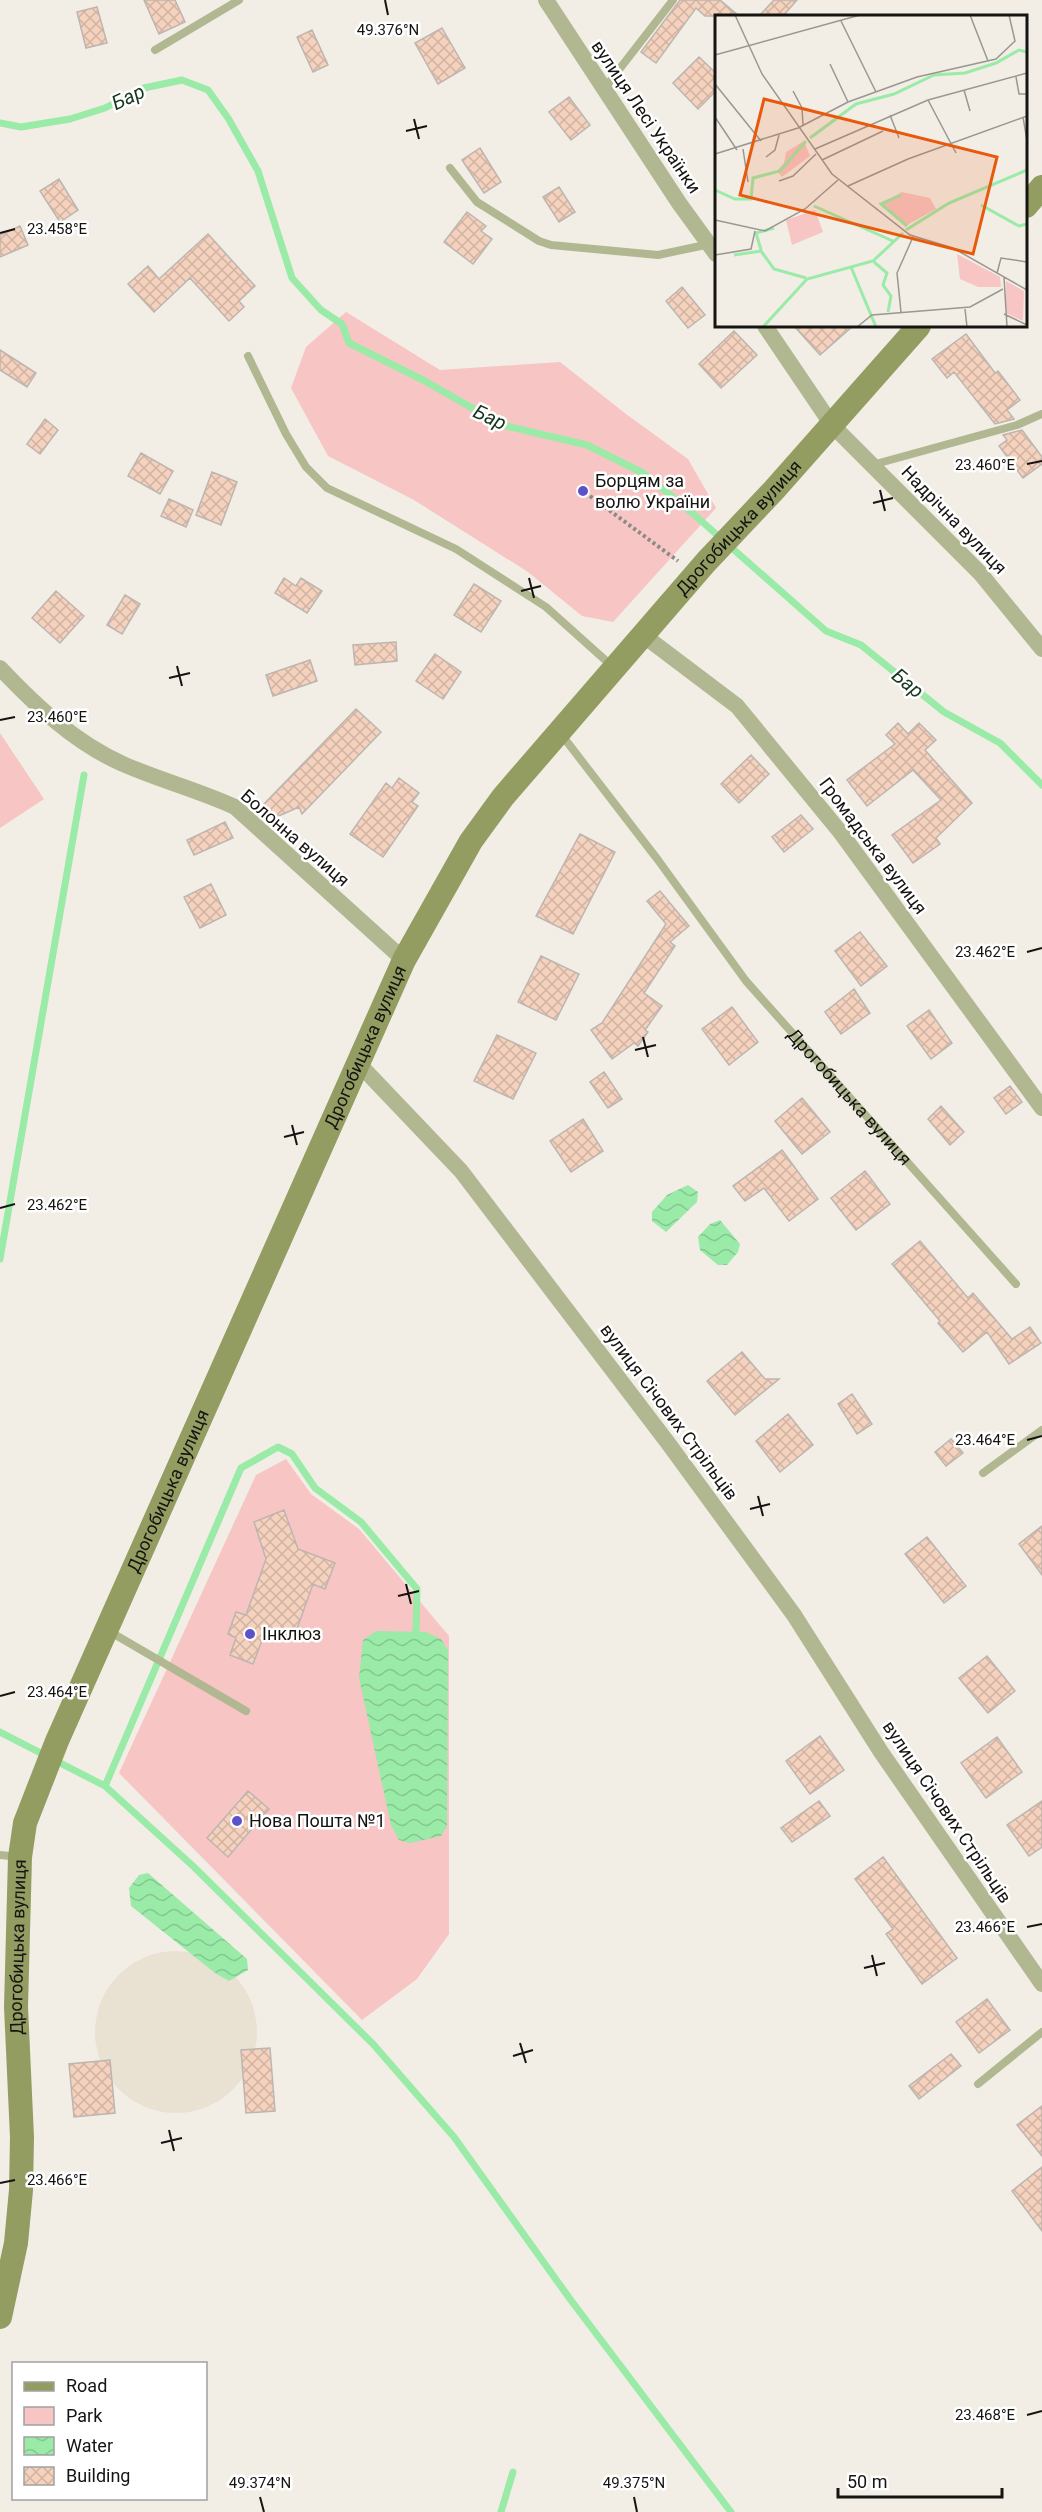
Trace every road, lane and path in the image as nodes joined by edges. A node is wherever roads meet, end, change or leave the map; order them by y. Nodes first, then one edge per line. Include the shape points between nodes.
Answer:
1 (239, 0) edge
2 (546, 0) edge
3 (673, 0) edge
4 (155, 50) dead end
5 (604, 89) junction
6 (450, 168) dead end
7 (1042, 187) edge
8 (1027, 205) edge
9 (713, 249) edge
10 (766, 327) edge
11 (918, 327) edge
12 (248, 356) dead end
13 (1042, 414) edge
14 (832, 425) junction
15 (872, 465) junction
16 (590, 496) dead end
17 (701, 568) junction
18 (643, 635) junction
19 (1042, 649) edge
20 (0, 668) edge
21 (614, 668) junction
22 (559, 731) junction
23 (404, 960) junction
24 (358, 1064) junction
25 (1042, 1108) edge
26 (1016, 1284) dead end
27 (1042, 1430) edge
28 (983, 1473) dead end
29 (106, 1630) junction
30 (246, 1711) dead end
31 (10, 1856) edge
32 (1042, 1984) edge
33 (1042, 2032) edge
34 (978, 2084) dead end
35 (0, 2317) edge

1 - 4 lane
2 - 5 street, вулиця Лесі Українки
3 - 5 lane
5 - 9 street, вулиця Лесі Українки
6 - 9 lane via 477,202 551,245 658,255
7 - 8 main road
10 - 14 street
11 - 14 main road, Дрогобицька вулиця
12 - 21 lane via 286,434 306,467 327,488 456,549 546,607
13 - 15 lane via 1017,425
14 - 15 street, Надрічна вулиця
14 - 17 main road, Дрогобицька вулиця
15 - 19 street, Надрічна вулиця via 980,573
16 - 17 path
17 - 18 main road, Дрогобицька вулиця
18 - 21 main road, Дрогобицька вулиця
18 - 25 street, Громадська вулиця via 737,706 841,833
20 - 23 street, Болонна вулиця via 29,699 76,737 122,764 235,807
21 - 22 main road, Дрогобицька вулиця
22 - 23 main road, Дрогобицька вулиця via 471,841
22 - 26 lane, Дрогобицька вулиця via 746,981
23 - 24 main road, Дрогобицька вулиця
24 - 29 main road, Дрогобицька вулиця
24 - 32 street, вулиця Січових Стрільців via 461,1172 675,1452 794,1615 881,1752
27 - 28 lane
29 - 30 lane
29 - 31 main road, Дрогобицька вулиця
31 - 35 main road, Дрогобицька вулиця via 21,2190
33 - 34 lane

